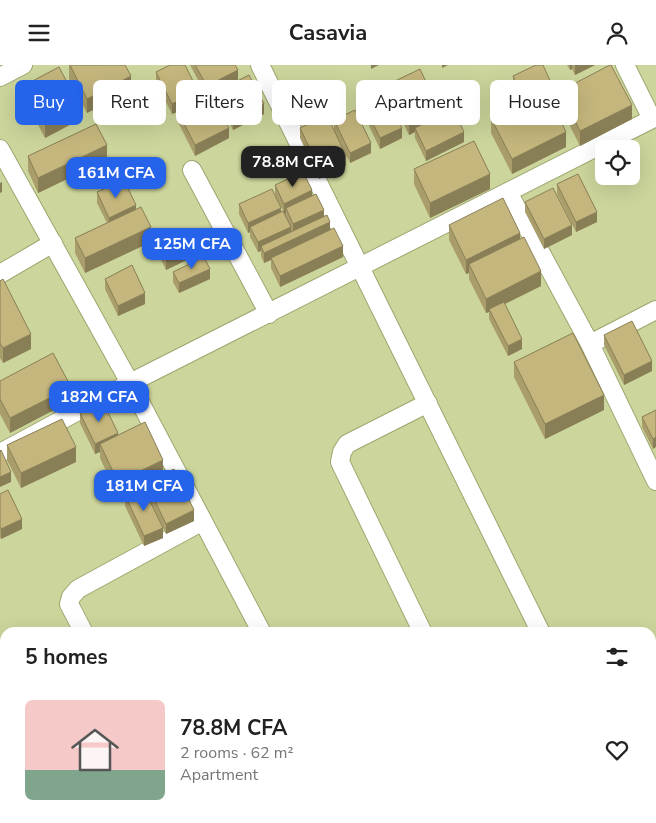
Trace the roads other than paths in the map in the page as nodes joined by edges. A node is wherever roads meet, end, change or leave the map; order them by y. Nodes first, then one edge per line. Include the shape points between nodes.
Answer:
1 (23, 65) edge
2 (260, 65) edge
3 (625, 65) edge
4 (0, 77) edge
5 (654, 118) edge
6 (0, 149) edge
7 (192, 170) dead end
8 (508, 192) junction
9 (54, 243) junction
10 (361, 267) junction
11 (0, 274) edge
12 (656, 310) edge
13 (269, 314) junction
14 (590, 344) junction
15 (130, 383) junction
16 (428, 403) junction
17 (0, 453) edge
18 (656, 481) edge
19 (203, 521) junction
20 (81, 627) edge
21 (259, 627) edge
22 (420, 627) edge
23 (538, 627) edge

1 - 4 street
2 - 10 street
3 - 5 street
5 - 8 street
6 - 9 street
7 - 13 street
8 - 10 street
8 - 14 street
9 - 11 street
9 - 15 street
10 - 13 street
10 - 16 street
12 - 14 street
13 - 15 street
14 - 18 street
15 - 17 street
15 - 19 street
16 - 22 street via 347,445 340,462
16 - 23 street
19 - 20 street via 78,589 69,604
19 - 21 street

